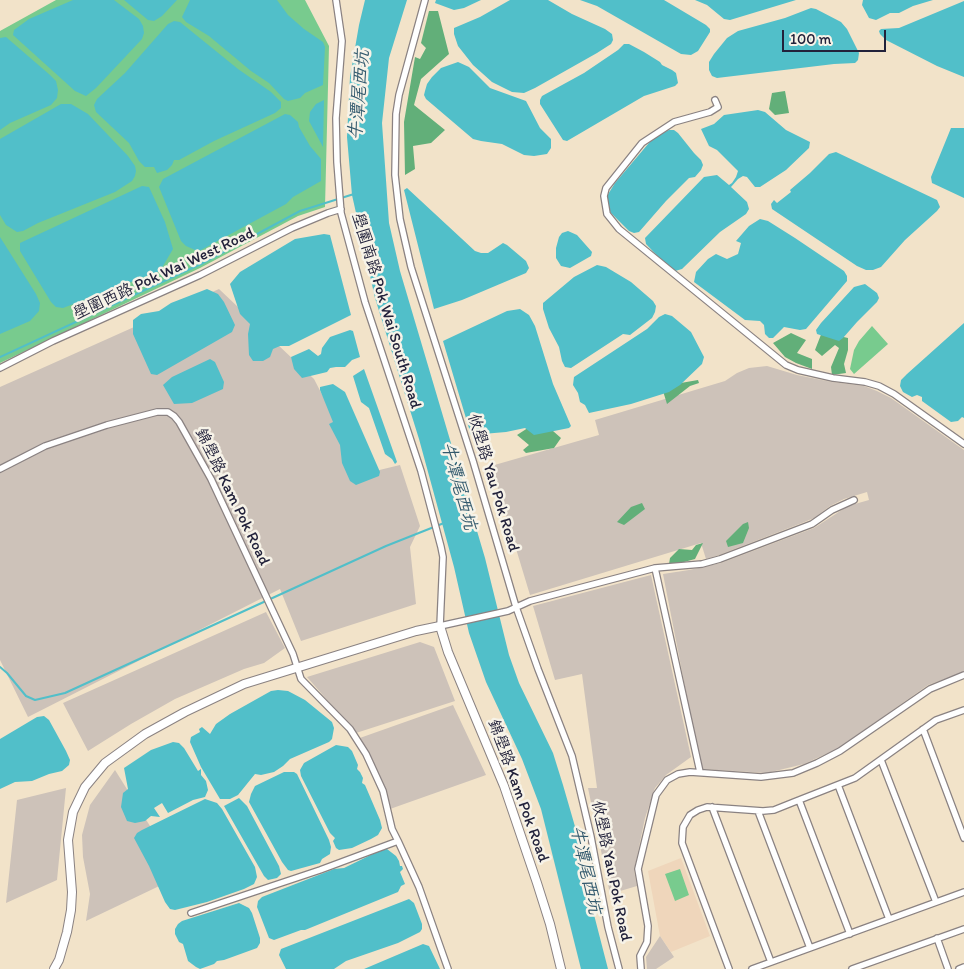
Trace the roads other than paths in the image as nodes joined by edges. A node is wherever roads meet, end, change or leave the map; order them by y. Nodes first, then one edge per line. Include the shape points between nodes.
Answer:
1 (336, 0) edge
2 (425, 0) edge
3 (715, 100) dead end
4 (341, 210) junction
5 (0, 368) edge
6 (964, 444) edge
7 (0, 469) edge
8 (854, 500) dead end
9 (655, 568) junction
10 (516, 607) junction
11 (440, 626) junction
12 (296, 667) junction
13 (964, 676) edge
14 (964, 710) edge
15 (923, 730) junction
16 (881, 760) junction
17 (700, 772) junction
18 (838, 785) junction
19 (799, 800) junction
20 (712, 807) junction
21 (758, 811) junction
22 (964, 838) edge
23 (398, 840) junction
24 (964, 892) edge
25 (936, 902) junction
26 (191, 913) dead end
27 (889, 919) junction
28 (964, 929) edge
29 (850, 934) junction
30 (937, 938) junction
31 (810, 948) junction
32 (771, 962) junction
33 (964, 967) edge
34 (54, 969) edge
35 (448, 969) edge
36 (562, 969) edge
37 (619, 969) edge
38 (641, 969) edge
39 (729, 969) edge
40 (752, 969) edge
41 (852, 969) edge
42 (948, 969) edge
43 (959, 969) edge

1 - 4 street, 壆圍南路 Pok Wai South Road via 342,41 336,118
2 - 10 street, 攸壆路 Yau Pok Road via 396,114 395,175 400,218 411,267
3 - 6 street via 718,107 710,112 674,122 642,143 606,188 607,214 619,229 786,365 879,386
4 - 5 street, 壆圍西路 Pok Wai West Road via 292,228 200,275
4 - 11 street, 壆圍南路 Pok Wai South Road via 365,302 436,526 443,557
7 - 12 street, 錦壆路 Kam Pok Road via 45,446 107,425 168,412 180,422 211,479 293,654
8 - 9 street via 812,524 727,557 702,564
9 - 10 street
9 - 17 street
10 - 11 street
10 - 37 street, 攸壆路 Yau Pok Road via 572,756
11 - 12 street
11 - 36 street, 錦壆路 Kam Pok Road via 510,803
12 - 23 street via 304,684 350,729 366,754 383,791 392,829
12 - 34 street via 244,684 181,713 118,753 94,775 73,812 68,840 71,910
13 - 17 street via 930,689 840,751 793,773 761,777
14 - 15 street via 936,720
15 - 16 street
15 - 22 street
16 - 18 street
16 - 25 street
17 - 38 street via 672,776 656,795 638,869 648,926 647,942 640,956
18 - 19 street
18 - 27 street
19 - 21 street via 774,810
19 - 29 street
20 - 21 street
20 - 32 street
20 - 39 street via 690,815 683,827 682,843
21 - 31 street
23 - 26 street
23 - 35 street via 419,887
24 - 25 street
25 - 27 street
27 - 29 street
28 - 30 street
29 - 31 street
30 - 41 street
30 - 42 street
31 - 32 street
32 - 40 street
33 - 43 street

